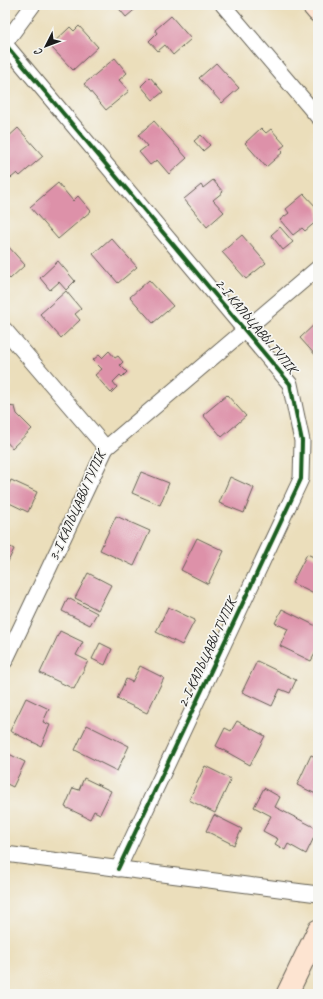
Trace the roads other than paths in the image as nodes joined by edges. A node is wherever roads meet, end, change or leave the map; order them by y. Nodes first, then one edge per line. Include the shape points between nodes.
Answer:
1 (33, 5) edge
2 (223, 5) edge
3 (312, 5) edge
4 (318, 12) edge
5 (5, 43) edge
6 (318, 117) edge
7 (318, 268) edge
8 (5, 330) edge
9 (246, 330) junction
10 (106, 448) junction
11 (5, 660) edge
12 (5, 854) edge
13 (118, 869) junction
14 (318, 894) edge
15 (318, 930) edge
16 (287, 994) edge

1 - 5 street
2 - 6 street
3 - 4 street
5 - 9 street, 2-І КАЛЬЦАВЫ ТУПІК
7 - 9 street
8 - 10 street, 3-І КАЛЬЦАВЫ ТУПІК
9 - 10 street
9 - 13 street, 2-І КАЛЬЦАВЫ ТУПІК via 290,384 302,441 301,479
10 - 11 street, 3-І КАЛЬЦАВЫ ТУПІК
12 - 13 street
13 - 14 street
15 - 16 street

